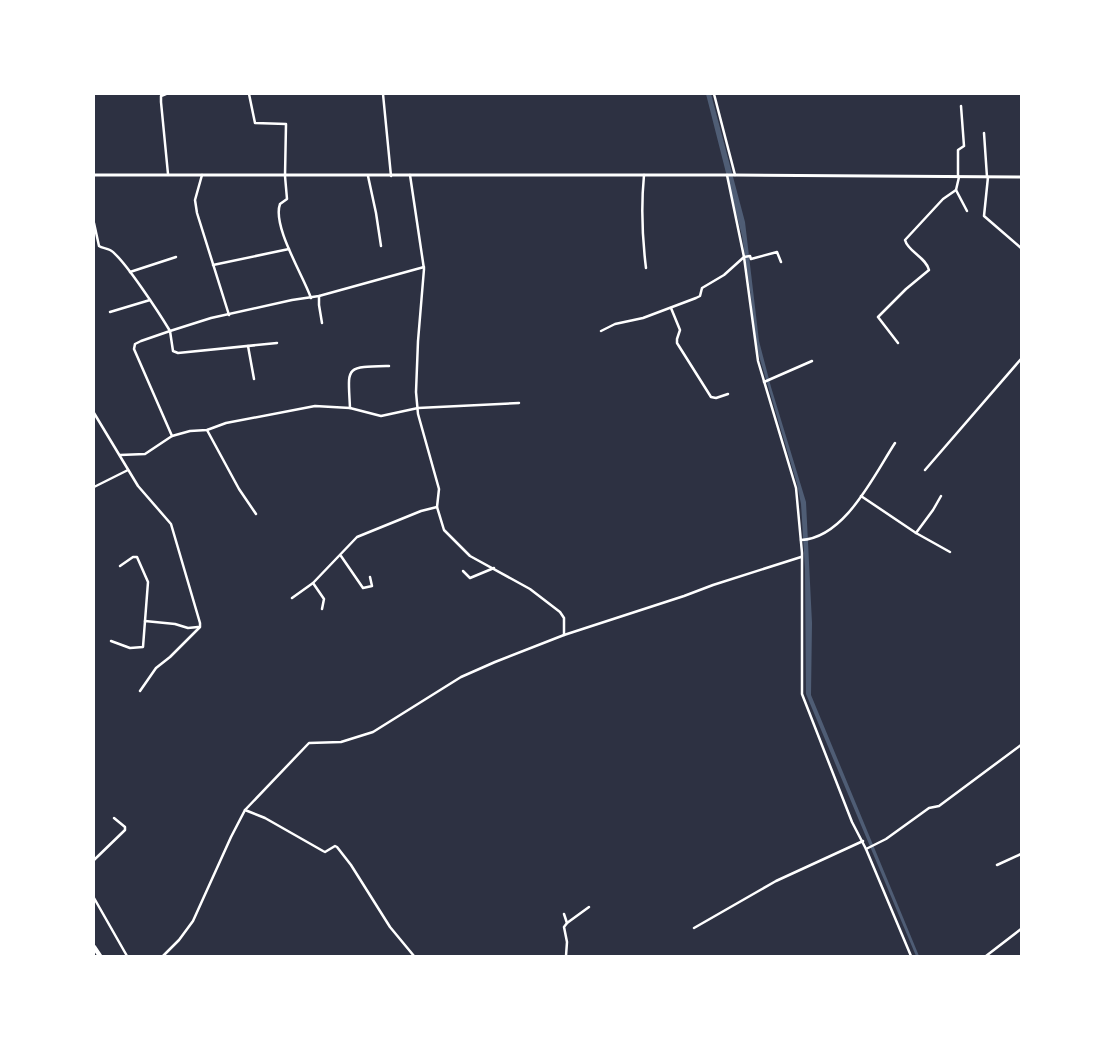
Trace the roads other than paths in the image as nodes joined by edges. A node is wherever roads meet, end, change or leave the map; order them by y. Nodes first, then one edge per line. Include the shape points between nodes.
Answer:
1 (166, 94) edge
2 (249, 94) edge
3 (383, 94) edge
4 (714, 94) edge
5 (961, 106) dead end
6 (984, 133) dead end
7 (168, 174) junction
8 (94, 175) edge
9 (202, 175) junction
10 (410, 175) junction
11 (644, 175) junction
12 (727, 175) junction
13 (734, 175) junction
14 (285, 176) junction
15 (368, 176) junction
16 (391, 176) junction
17 (958, 177) junction
18 (988, 177) junction
19 (1021, 177) edge
20 (956, 190) junction
21 (967, 211) dead end
22 (94, 223) edge
23 (382, 246) dead end
24 (1021, 248) edge
25 (288, 249) junction
26 (744, 257) junction
27 (176, 258) dead end
28 (780, 262) dead end
29 (213, 265) junction
30 (424, 267) junction
31 (646, 268) dead end
32 (130, 272) junction
33 (319, 296) junction
34 (311, 298) junction
35 (150, 300) junction
36 (671, 308) junction
37 (110, 312) dead end
38 (229, 315) junction
39 (322, 323) dead end
40 (170, 331) junction
41 (601, 331) dead end
42 (277, 343) dead end
43 (898, 343) dead end
44 (248, 346) junction
45 (1021, 359) edge
46 (812, 361) dead end
47 (389, 366) dead end
48 (254, 379) dead end
49 (764, 382) junction
50 (728, 394) dead end
51 (519, 403) dead end
52 (350, 408) junction
53 (418, 408) junction
54 (94, 413) edge
55 (207, 430) junction
56 (172, 436) junction
57 (895, 443) dead end
58 (120, 455) junction
59 (128, 470) junction
60 (925, 470) dead end
61 (94, 487) edge
62 (861, 496) junction
63 (941, 496) dead end
64 (437, 507) junction
65 (256, 514) dead end
66 (916, 533) junction
67 (802, 540) junction
68 (950, 552) dead end
69 (341, 556) junction
70 (802, 557) junction
71 (120, 566) dead end
72 (494, 568) junction
73 (463, 571) dead end
74 (370, 577) dead end
75 (314, 583) junction
76 (292, 598) dead end
77 (322, 609) dead end
78 (145, 621) junction
79 (200, 627) junction
80 (564, 635) junction
81 (111, 642) dead end
82 (140, 691) dead end
83 (1021, 744) edge
84 (245, 810) junction
85 (114, 818) dead end
86 (863, 842) junction
87 (868, 848) junction
88 (1021, 854) edge
89 (94, 860) edge
90 (997, 865) dead end
91 (94, 898) edge
92 (589, 907) dead end
93 (564, 914) dead end
94 (567, 923) junction
95 (694, 928) dead end
96 (1021, 928) edge
97 (94, 947) edge
98 (100, 956) edge
99 (126, 956) edge
100 (163, 956) edge
101 (414, 956) edge
102 (566, 956) edge
103 (911, 956) edge
104 (986, 956) edge

1 - 7 street via 161,96 161,102
2 - 14 street via 255,123 286,124
3 - 16 street
4 - 13 street
5 - 17 street via 964,146 958,150
6 - 18 street
7 - 8 street
7 - 9 street
9 - 14 street
9 - 29 street via 195,200
10 - 11 street
10 - 16 street
10 - 30 street
11 - 12 street
11 - 31 street via 642,238
12 - 13 street
12 - 26 street
13 - 17 street
14 - 15 street
14 - 25 street via 287,199 279,208
15 - 16 street
15 - 23 street
17 - 18 street
17 - 20 street
18 - 19 street
18 - 24 street via 984,216
20 - 21 street
20 - 43 street via 942,200 905,240 929,270 906,288 878,318
22 - 32 street via 99,246 111,251
25 - 29 street
25 - 34 street
26 - 28 street via 750,256 751,259 777,252
26 - 36 street via 724,275 702,288 700,296
26 - 49 street via 753,333
27 - 32 street
29 - 38 street
30 - 33 street
30 - 53 street via 418,342
32 - 35 street
33 - 34 street
33 - 39 street
34 - 38 street
35 - 37 street
35 - 40 street
36 - 41 street
36 - 50 street via 679,328 678,343 712,397
38 - 40 street
40 - 44 street via 171,347 178,353
40 - 56 street via 141,340 134,346
42 - 44 street
44 - 48 street
45 - 60 street
46 - 49 street
47 - 52 street via 359,367 351,371 348,377
49 - 67 street via 796,488
51 - 53 street
52 - 53 street via 381,416
52 - 55 street via 315,406 226,423
53 - 64 street via 439,488
54 - 58 street
55 - 56 street
55 - 65 street
56 - 58 street via 145,454
57 - 62 street
58 - 59 street
59 - 61 street
59 - 79 street via 171,524
62 - 66 street
62 - 67 street via 834,526 809,540
63 - 66 street
64 - 69 street via 421,510 362,534
64 - 72 street via 444,530 470,556
66 - 68 street
67 - 70 street
69 - 74 street via 363,588 372,586
69 - 75 street
70 - 80 street
70 - 86 street via 802,694 852,822
71 - 78 street via 137,557 148,582
72 - 73 street via 470,578
72 - 80 street via 530,588 560,612 564,618
75 - 76 street
75 - 77 street via 324,599
78 - 79 street
78 - 81 street via 143,647 130,648
79 - 82 street via 156,668
80 - 84 street via 461,677 373,732 341,742 309,743
83 - 87 street via 939,806 929,808
84 - 100 street via 193,921
84 - 101 street via 266,818 323,851 335,846 342,851 390,927
85 - 89 street via 125,830
86 - 87 street
86 - 95 street via 776,881
87 - 103 street
88 - 90 street
91 - 99 street
92 - 94 street
93 - 94 street
94 - 102 street via 564,930
96 - 104 street
97 - 98 highway

